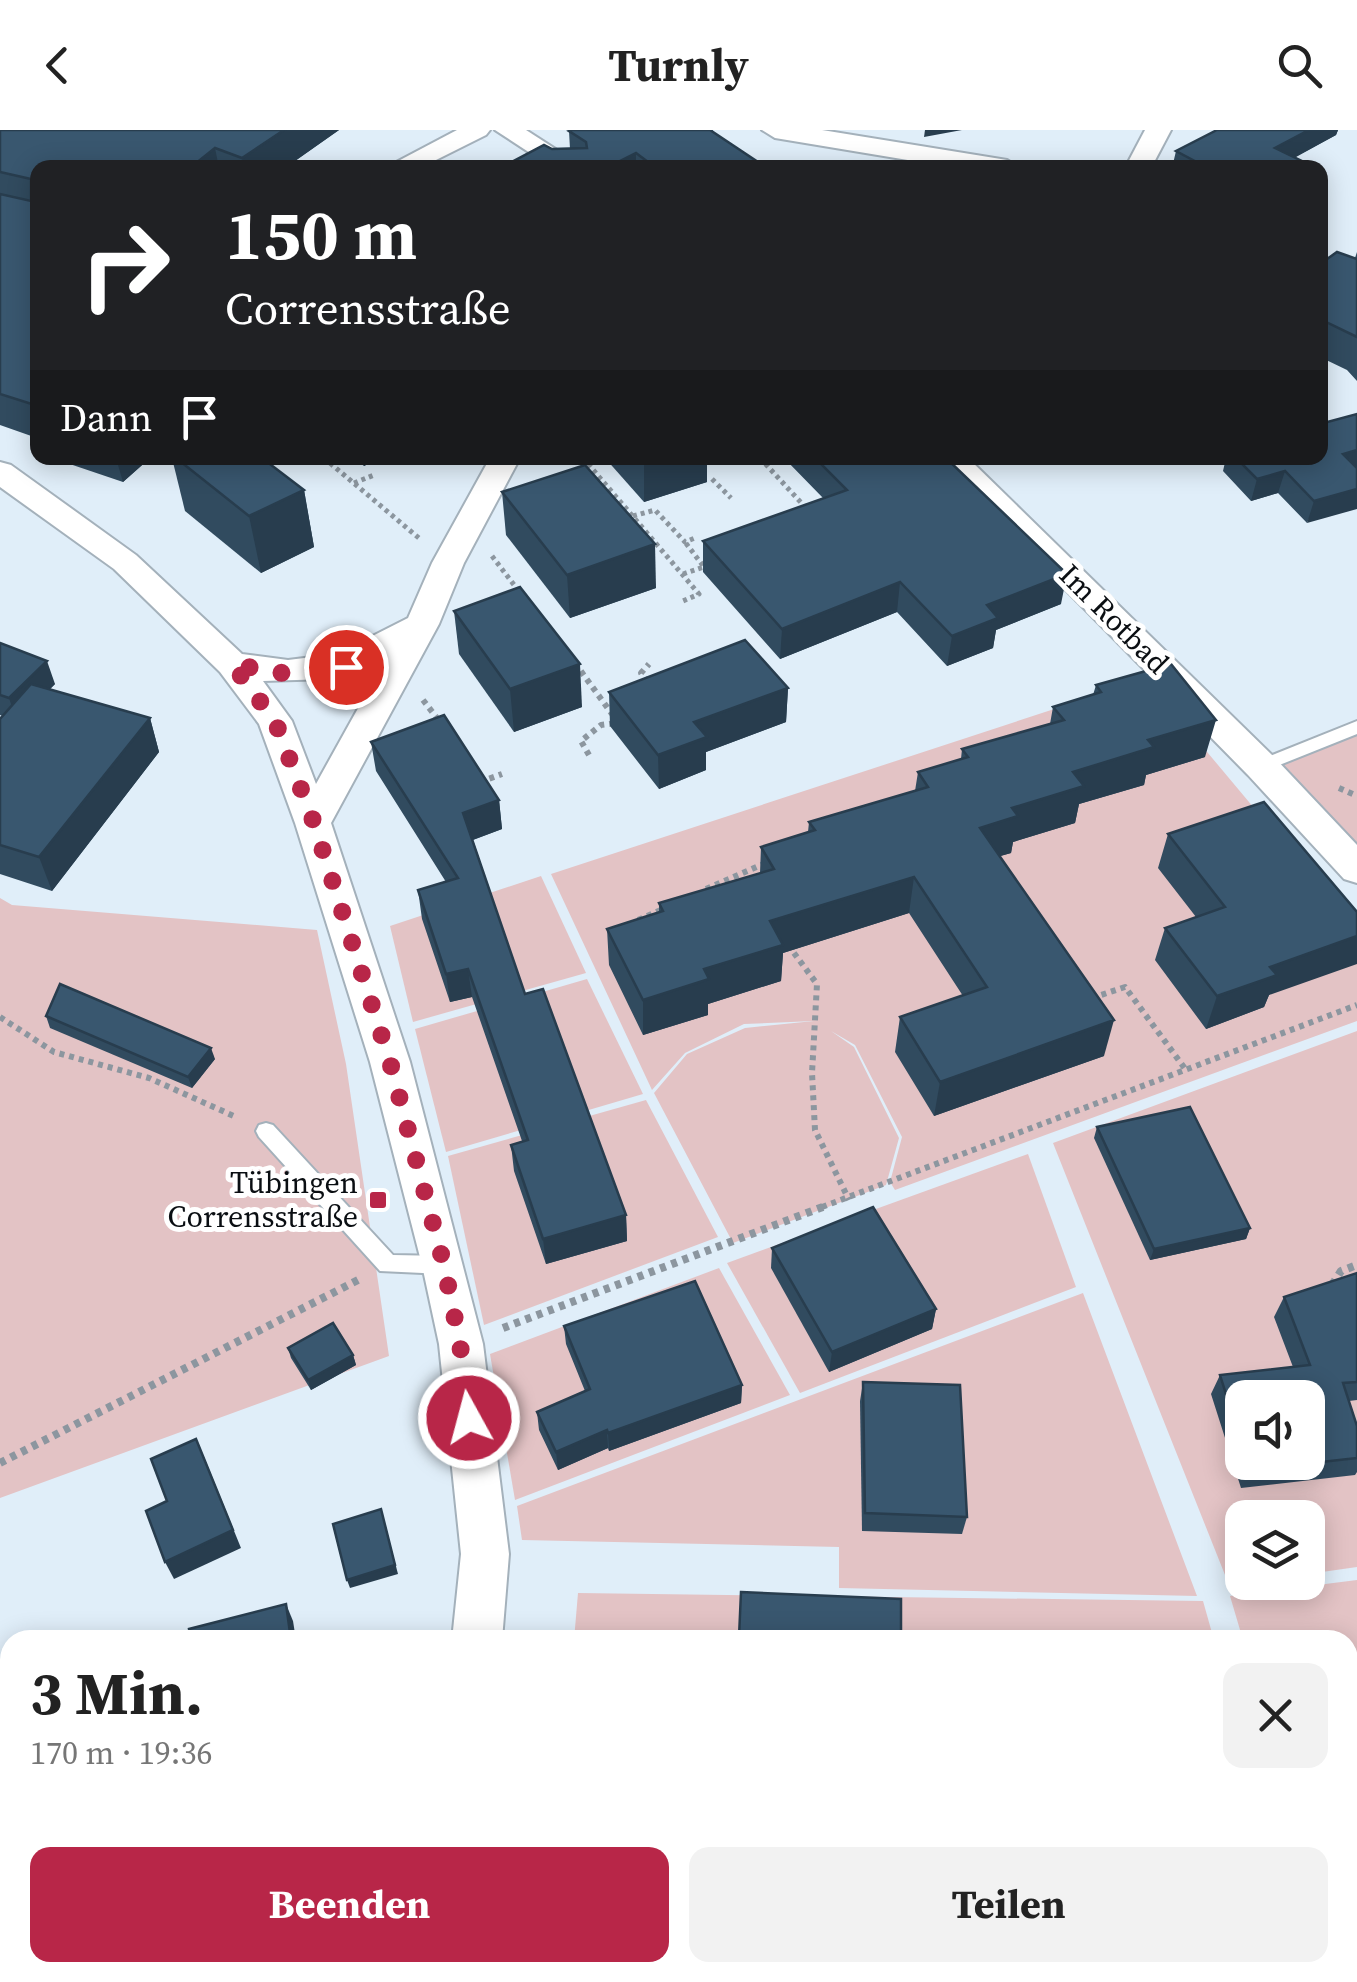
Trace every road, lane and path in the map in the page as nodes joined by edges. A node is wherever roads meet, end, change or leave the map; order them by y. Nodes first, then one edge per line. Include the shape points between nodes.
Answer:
1 (477, 130) edge
2 (508, 130) edge
3 (775, 130) edge
4 (1158, 130) edge
5 (415, 160) edge
6 (559, 160) edge
7 (959, 160) edge
8 (1142, 160) edge
9 (332, 465) edge
10 (502, 465) edge
11 (589, 465) edge
12 (766, 465) edge
13 (958, 465) edge
14 (0, 472) edge
15 (374, 475) dead end
16 (712, 480) dead end
17 (354, 484) junction
18 (731, 498) dead end
19 (633, 516) junction
20 (816, 520) edge
21 (470, 528) junction
22 (695, 538) dead end
23 (685, 542) junction
24 (448, 563) junction
25 (683, 574) junction
26 (684, 601) dead end
27 (528, 602) edge
28 (422, 624) junction
29 (232, 664) junction
30 (649, 664) dead end
31 (564, 665) edge
32 (396, 668) junction
33 (656, 692) edge
34 (629, 711) edge
35 (614, 716) junction
36 (1357, 728) edge
37 (447, 732) edge
38 (589, 755) dead end
39 (1262, 766) junction
40 (502, 774) dead end
41 (474, 784) edge
42 (314, 823) junction
43 (771, 860) edge
44 (1357, 869) edge
45 (736, 876) junction
46 (702, 891) edge
47 (748, 891) edge
48 (668, 906) edge
49 (643, 933) edge
50 (782, 938) edge
51 (1088, 999) edge
52 (1357, 1005) edge
53 (0, 1017) edge
54 (1186, 1070) junction
55 (266, 1131) joint
56 (848, 1200) junction
57 (388, 1264) junction
58 (444, 1265) junction
59 (1357, 1265) edge
60 (1322, 1301) edge
61 (460, 1344) junction
62 (0, 1463) edge
63 (479, 1630) edge

1 - 5 street
2 - 6 street
3 - 7 street
4 - 8 street
9 - 17 path
10 - 21 street
11 - 19 path
12 - 20 path
13 - 39 street, Im Rotbad
14 - 29 street via 124,562
15 - 17 path
16 - 18 path
17 - 24 path
19 - 23 path via 655,510
19 - 25 path
21 - 24 street
21 - 27 path
22 - 23 path
23 - 25 path via 704,567
24 - 28 street
25 - 26 path via 700,594
28 - 29 street via 346,667 279,673
28 - 32 street
29 - 42 street via 275,721
30 - 33 path via 641,673
31 - 35 path via 574,661
32 - 37 path
32 - 42 street
34 - 35 path
35 - 38 path via 618,723 601,724 580,740
36 - 39 lane
39 - 44 street, Im Rotbad
40 - 41 path
42 - 58 street via 390,1062
43 - 45 path
45 - 46 path
45 - 47 path
48 - 49 path via 635,922
50 - 56 path via 817,984 815,1130
51 - 54 path via 1125,987
52 - 54 path
53 - 55 path via 54,1052 149,1078
54 - 56 path
55 - 57 lane
56 - 61 path
57 - 58 lane
57 - 62 path
58 - 61 street
59 - 60 path via 1342,1271
61 - 63 street via 485,1554

